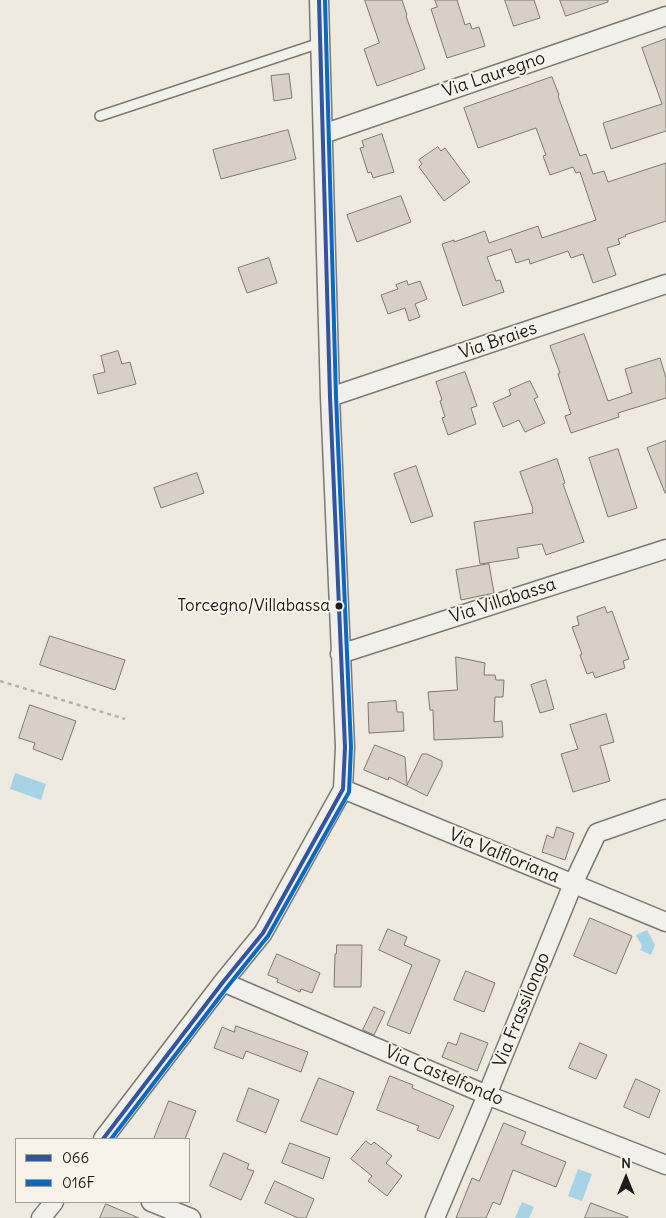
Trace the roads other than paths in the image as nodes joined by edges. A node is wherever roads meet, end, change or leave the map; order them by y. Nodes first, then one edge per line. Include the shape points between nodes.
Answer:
1 (319, 0) edge
2 (666, 16) edge
3 (320, 43) junction
4 (100, 116) dead end
5 (323, 134) junction
6 (666, 284) edge
7 (330, 398) junction
8 (666, 549) edge
9 (340, 654) junction
10 (343, 789) junction
11 (666, 809) edge
12 (573, 884) junction
13 (666, 922) edge
14 (223, 982) junction
15 (487, 1095) junction
16 (104, 1138) edge
17 (666, 1165) edge
18 (53, 1203) edge
19 (153, 1203) edge
20 (41, 1218) edge
21 (190, 1218) edge
22 (435, 1218) edge

1 - 3 street
2 - 5 street, Via Lauregno
3 - 4 lane
3 - 5 street
5 - 7 street
6 - 7 street, Via Braies
7 - 9 street
8 - 9 street, Via Villabassa
9 - 10 street via 345,747
10 - 12 street, Via Valfloriana
10 - 14 street via 263,933
11 - 12 street, Via Frassilongo via 597,833
12 - 13 street, Via Valfloriana
12 - 15 street, Via Frassilongo
14 - 15 street, Via Castelfondo
14 - 16 street
15 - 17 street, Via Castelfondo
15 - 22 street, Via Frassilongo
18 - 20 street
19 - 21 street

